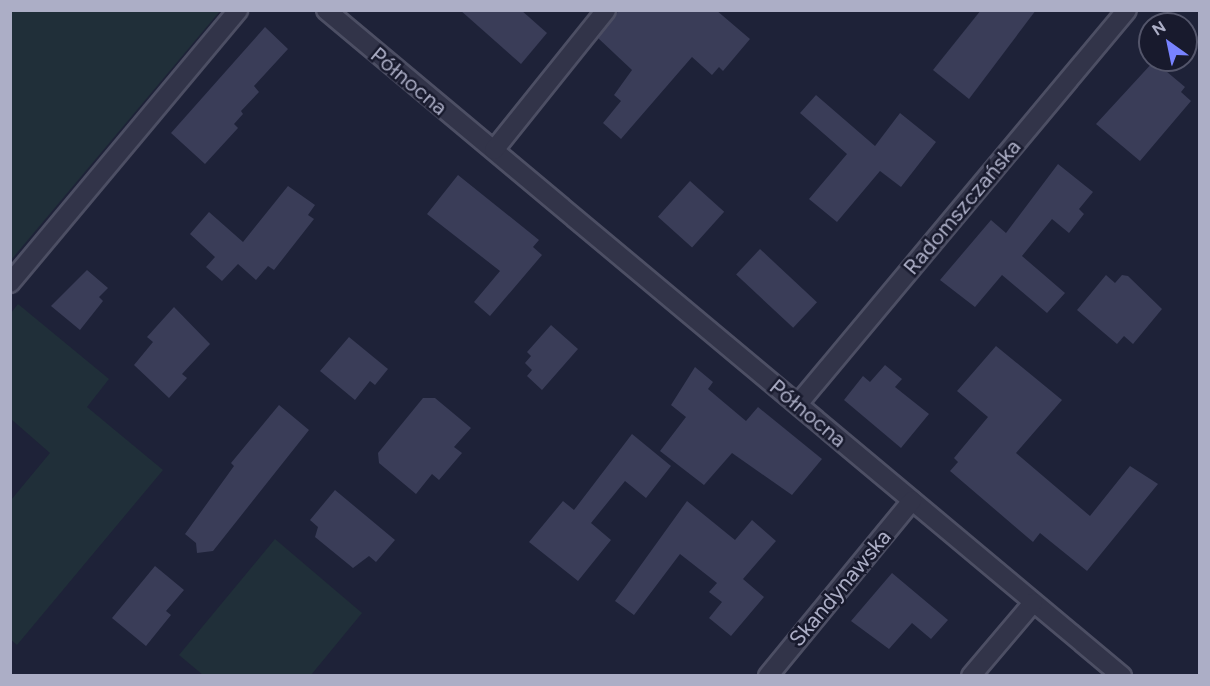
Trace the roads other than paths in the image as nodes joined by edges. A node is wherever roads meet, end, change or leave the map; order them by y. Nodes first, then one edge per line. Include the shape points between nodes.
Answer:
1 (238, 10) edge
2 (326, 10) edge
3 (606, 10) edge
4 (1127, 10) edge
5 (494, 150) junction
6 (10, 283) edge
7 (798, 404) junction
8 (912, 501) junction
9 (1033, 603) junction
10 (768, 675) edge
11 (971, 675) edge
12 (1122, 675) edge

1 - 6 street
2 - 5 street, Północna
3 - 5 street
4 - 7 street, Radomszczańska
5 - 7 street, Północna
7 - 8 street, Północna
8 - 9 street, Północna
8 - 10 street, Skandynawska
9 - 11 street
9 - 12 street, Północna

